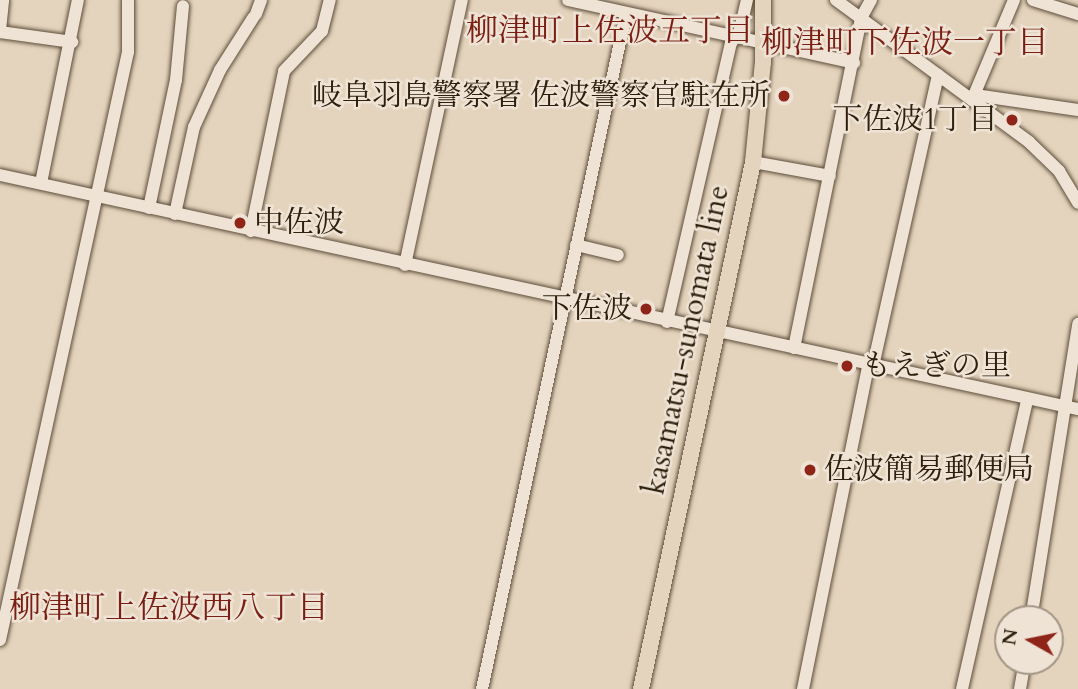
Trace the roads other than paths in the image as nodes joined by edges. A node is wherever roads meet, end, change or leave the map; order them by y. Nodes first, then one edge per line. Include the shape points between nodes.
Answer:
1 (3, 0) edge
2 (78, 0) edge
3 (128, 0) edge
4 (261, 0) edge
5 (330, 0) edge
6 (462, 0) edge
7 (569, 0) edge
8 (747, 0) edge
9 (764, 0) edge
10 (836, 0) edge
11 (871, 0) edge
12 (1014, 0) edge
13 (1033, 0) edge
14 (612, 5) edge
15 (183, 6) dead end
16 (1078, 13) edge
17 (626, 14) junction
18 (860, 18) junction
19 (0, 31) edge
20 (735, 36) junction
21 (72, 42) junction
22 (764, 43) junction
23 (854, 63) junction
24 (938, 75) junction
25 (973, 98) junction
26 (1078, 110) edge
27 (753, 162) junction
28 (0, 174) edge
29 (830, 176) junction
30 (41, 183) junction
31 (97, 196) junction
32 (1078, 203) edge
33 (149, 208) junction
34 (175, 214) junction
35 (251, 231) junction
36 (576, 245) junction
37 (618, 255) dead end
38 (405, 265) junction
39 (565, 299) junction
40 (667, 322) junction
41 (1078, 324) edge
42 (718, 332) junction
43 (794, 348) junction
44 (869, 363) junction
45 (1027, 400) junction
46 (1071, 408) edge
47 (1034, 605) edge
48 (0, 640) edge
49 (482, 689) edge
50 (640, 689) edge
51 (803, 689) edge
52 (962, 689) edge

1 - 19 street
2 - 21 street
3 - 31 street via 128,52
4 - 34 street via 220,70 194,127
5 - 35 street via 322,31 284,71
6 - 38 street
7 - 14 street
8 - 20 street
9 - 22 main road, kasamatsu-sunomata line
10 - 18 street
11 - 18 street
12 - 25 street
13 - 16 street
14 - 17 street
15 - 33 street via 176,80
17 - 20 street
17 - 36 street
18 - 23 street
18 - 24 street
19 - 21 street
20 - 22 street
20 - 40 street
21 - 30 street
22 - 23 street
22 - 27 main road, kasamatsu-sunomata line
23 - 29 street
24 - 25 street
24 - 44 street via 875,357
25 - 26 street
25 - 32 street via 1059,171
27 - 29 street
27 - 42 main road, kasamatsu-sunomata line
28 - 30 street
29 - 43 street
30 - 31 street
31 - 33 street
31 - 48 street
33 - 34 street
34 - 35 street
35 - 38 street
36 - 37 street
36 - 39 street
38 - 39 street
39 - 40 street
39 - 49 street
40 - 42 street
41 - 46 street
42 - 43 street
42 - 50 main road, kasamatsu-sunomata line
43 - 44 street
44 - 45 street
44 - 51 street
45 - 46 street
45 - 52 street
46 - 47 street

